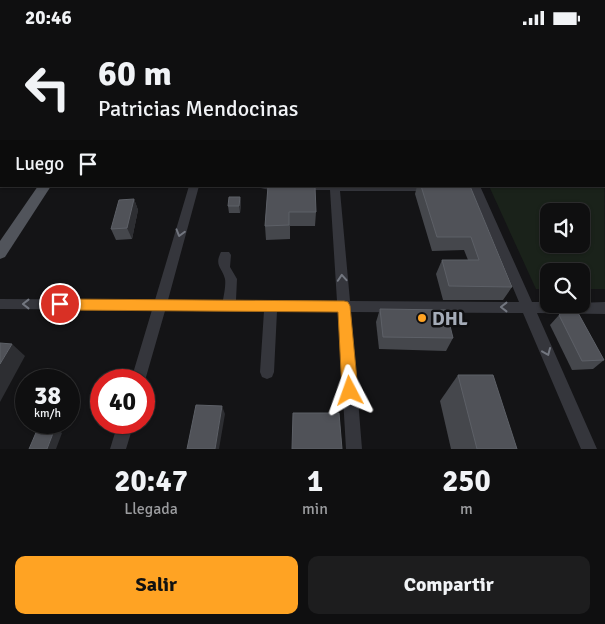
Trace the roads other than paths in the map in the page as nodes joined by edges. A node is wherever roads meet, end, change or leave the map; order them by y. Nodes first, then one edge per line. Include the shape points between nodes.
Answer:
1 (44, 187) edge
2 (194, 187) edge
3 (335, 187) edge
4 (446, 188) edge
5 (473, 188) edge
6 (0, 253) edge
7 (225, 255) dead end
8 (0, 304) edge
9 (160, 305) junction
10 (229, 305) junction
11 (271, 306) junction
12 (344, 306) junction
13 (528, 307) junction
14 (605, 308) edge
15 (141, 369) edge
16 (267, 373) dead end
17 (123, 434) edge
18 (118, 449) edge
19 (354, 449) edge
20 (589, 449) edge

1 - 6 main road
2 -> 9 street
3 - 4 street
12 -> 3 street
5 - 13 street
7 - 10 street via 224,267 231,279
9 -> 8 street
9 - 10 street
9 - 15 street
10 - 11 street
11 - 12 street
11 - 16 street
13 -> 12 street
12 - 19 street
13 - 14 street
13 -> 20 street
17 - 18 street

